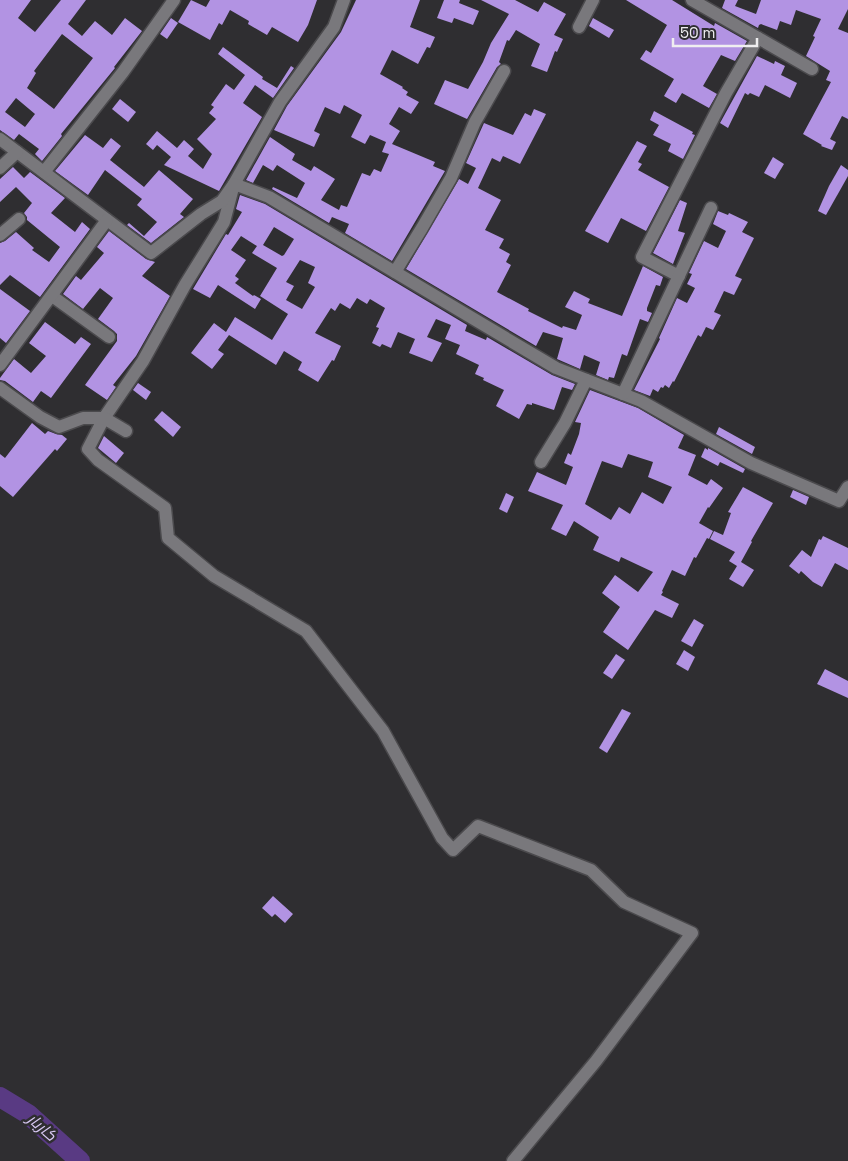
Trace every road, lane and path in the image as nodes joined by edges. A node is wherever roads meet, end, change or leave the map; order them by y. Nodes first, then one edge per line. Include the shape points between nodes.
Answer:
1 (174, 0) edge
2 (344, 0) edge
3 (593, 0) edge
4 (692, 0) edge
5 (579, 26) dead end
6 (758, 38) junction
7 (812, 69) dead end
8 (504, 71) dead end
9 (0, 139) edge
10 (17, 152) junction
11 (0, 168) edge
12 (44, 172) junction
13 (234, 184) junction
14 (710, 208) dead end
15 (19, 219) dead end
16 (107, 220) junction
17 (0, 235) edge
18 (395, 272) junction
19 (679, 276) junction
20 (52, 296) junction
21 (108, 337) dead end
22 (0, 366) edge
23 (586, 380) junction
24 (0, 388) edge
25 (623, 394) junction
26 (104, 418) junction
27 (126, 431) dead end
28 (540, 462) dead end
29 (848, 487) edge
30 (513, 1161) edge

1 - 12 street
2 - 13 street via 334,27 280,102
3 - 5 street
4 - 6 street
6 - 7 street
6 - 19 street via 642,256
8 - 18 street via 475,122 450,178
9 - 10 street
10 - 11 street
10 - 12 street
12 - 16 street
13 - 16 street via 222,201 151,253
13 - 18 street via 269,196
13 - 26 street via 224,222 143,361
14 - 19 street
15 - 17 street
16 - 20 street
18 - 23 street via 556,368
19 - 25 street
20 - 21 street
20 - 22 street
23 - 25 street
23 - 28 street via 565,423
24 - 26 street via 40,418 59,427 83,418
25 - 29 street via 751,463 839,501
26 - 27 street
26 - 30 street via 88,449 98,460 165,508 168,538 214,576 306,631 383,731 442,838 453,850 478,826 591,870 624,902 692,933 596,1062

